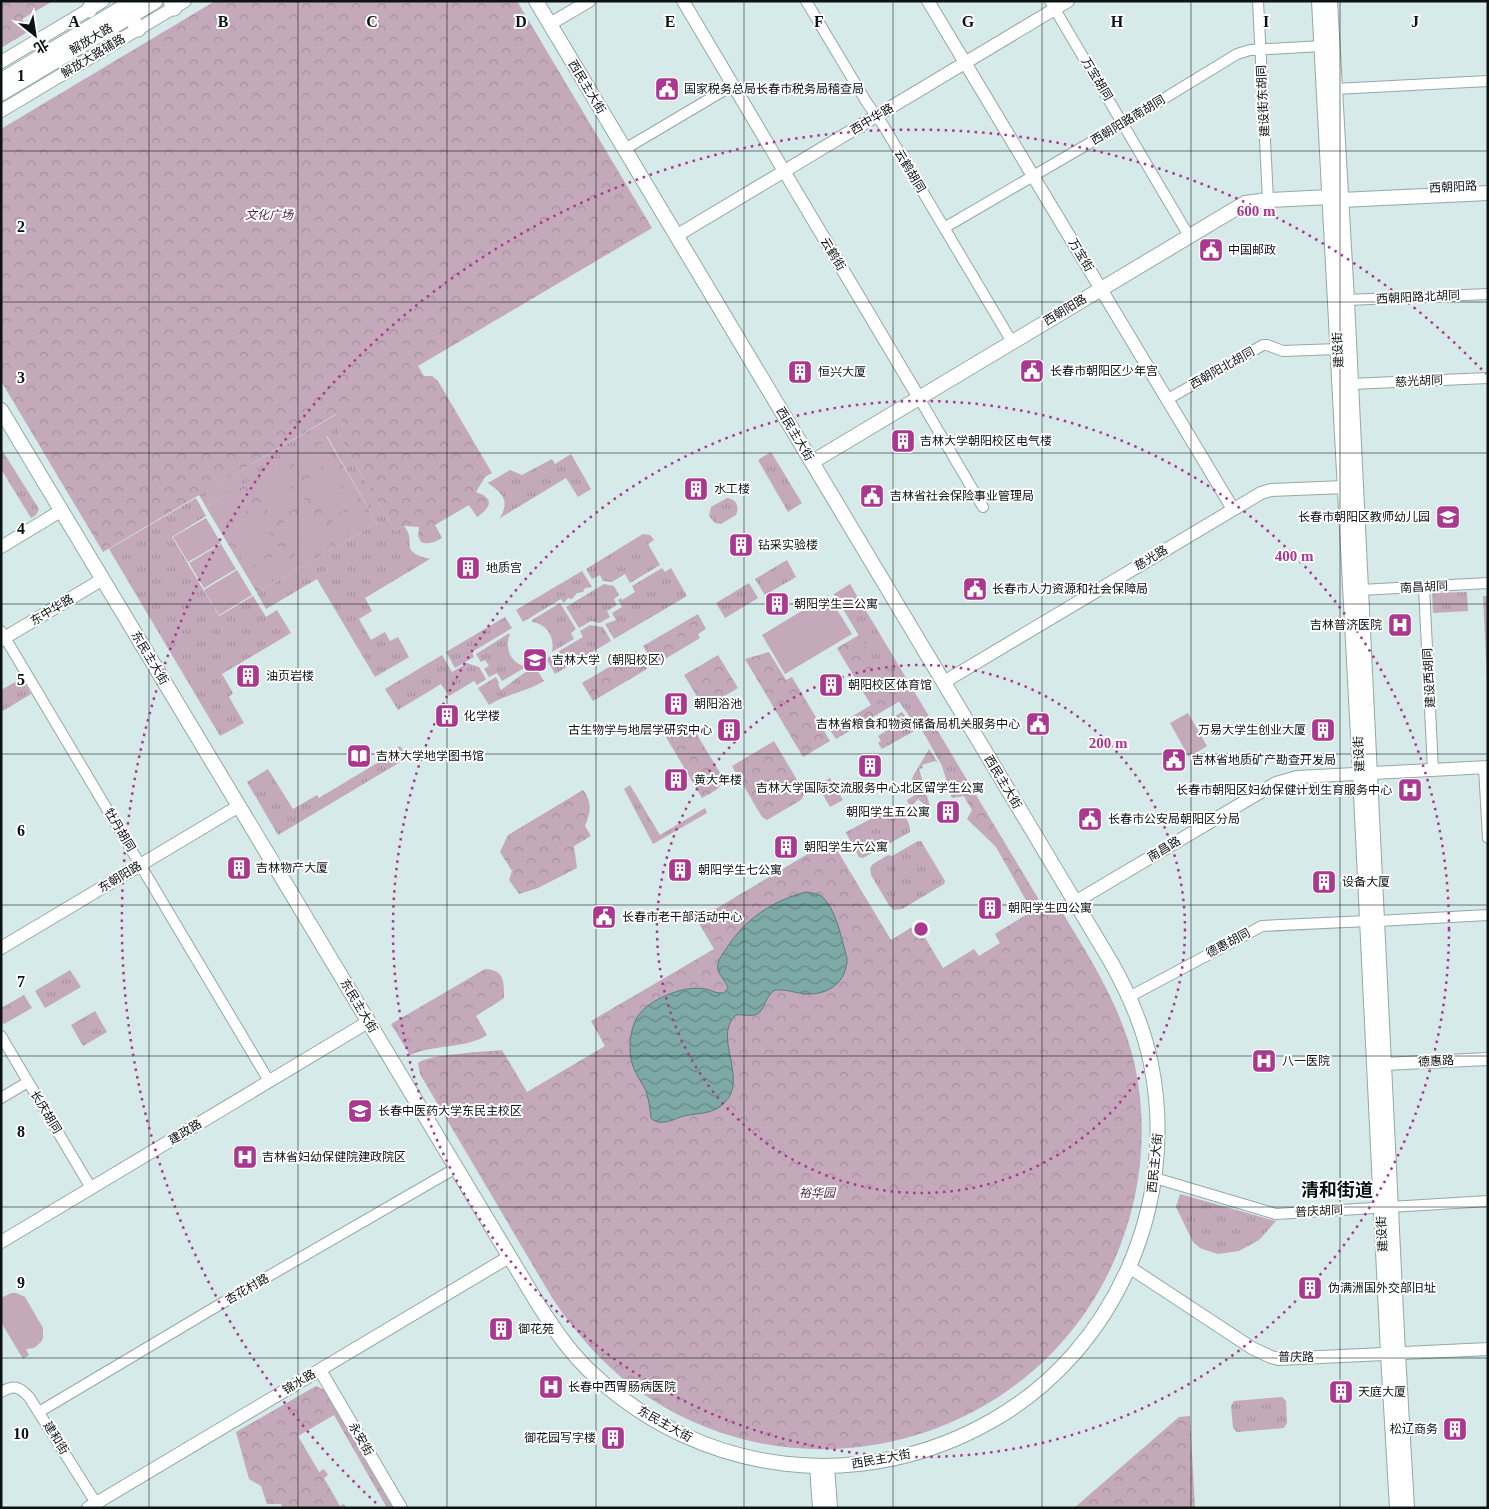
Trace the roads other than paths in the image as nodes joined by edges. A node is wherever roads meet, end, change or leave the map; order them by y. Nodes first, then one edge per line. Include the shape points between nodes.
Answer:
1 (104, 1) edge
2 (155, 1) edge
3 (536, 1) edge
4 (589, 1) edge
5 (683, 1) edge
6 (806, 1) edge
7 (928, 1) edge
8 (1068, 1) edge
9 (1258, 1) edge
10 (1319, 1) edge
11 (1330, 1) edge
12 (177, 3) edge
13 (1053, 5) edge
14 (92, 6) edge
15 (127, 6) edge
16 (550, 24) junction
17 (138, 30) junction
18 (1322, 46) junction
19 (1260, 49) junction
20 (1, 62) edge
21 (965, 63) junction
22 (1, 81) edge
23 (1488, 81) edge
24 (732, 85) junction
25 (1335, 89) junction
26 (1, 93) edge
27 (1, 112) edge
28 (876, 116) junction
29 (1124, 123) junction
30 (625, 149) junction
31 (784, 171) junction
32 (1033, 176) junction
33 (1488, 185) edge
34 (1488, 193) edge
35 (1337, 196) junction
36 (1268, 200) junction
37 (944, 228) junction
38 (676, 236) junction
39 (1189, 236) junction
40 (1101, 288) junction
41 (1488, 294) edge
42 (1347, 300) junction
43 (1012, 342) junction
44 (1338, 349) junction
45 (1488, 378) edge
46 (1350, 384) junction
47 (919, 398) junction
48 (1168, 399) junction
49 (1, 410) edge
50 (812, 462) junction
51 (1345, 487) junction
52 (982, 507) dead end
53 (1234, 509) junction
54 (62, 510) junction
55 (1, 547) edge
56 (103, 579) junction
57 (1488, 583) edge
58 (1424, 587) junction
59 (1361, 590) junction
60 (3, 636) edge
61 (944, 682) junction
62 (1486, 768) edge
63 (1433, 770) junction
64 (1365, 774) junction
65 (239, 806) junction
66 (1488, 838) edge
67 (141, 865) junction
68 (1075, 902) junction
69 (1488, 915) edge
70 (1372, 921) junction
71 (1, 948) edge
72 (1129, 996) junction
73 (368, 1022) junction
74 (1, 1036) edge
75 (1488, 1059) edge
76 (1384, 1064) junction
77 (270, 1081) junction
78 (28, 1082) junction
79 (1, 1098) edge
80 (456, 1168) junction
81 (1155, 1178) junction
82 (91, 1188) junction
83 (1488, 1202) edge
84 (1386, 1207) junction
85 (1, 1242) edge
86 (509, 1257) junction
87 (1129, 1267) junction
88 (1488, 1349) edge
89 (1393, 1354) junction
90 (320, 1370) junction
91 (1, 1392) edge
92 (39, 1412) junction
93 (822, 1466) junction
94 (94, 1506) edge
95 (401, 1508) edge
96 (820, 1508) edge
97 (830, 1508) edge
98 (1396, 1508) edge
99 (1407, 1508) edge

1 - 14 street
2 - 15 main road, 解放大路
3 - 16 main road, 西民主大街
4 - 16 street
5 - 24 street, 云鹤街
6 - 28 street, 云鹤胡同
7 - 21 street, 万宝街
8 - 13 street, 西中华路
9 - 19 street, 建设街东胡同
10 - 18 main road, 建设街
11 - 25 main road, 建设街
12 - 17 street, 解放大路辅路
13 - 21 street, 西中华路
13 - 29 street, 万宝胡同
14 - 20 street
15 - 17 main road
15 - 22 main road, 解放大路
15 - 26 main road, 解放大路
16 - 30 main road, 西民主大街
17 - 27 street, 解放大路辅路
18 - 19 street, 西朝阳路南胡同
18 - 35 main road, 建设街
19 - 29 street, 西朝阳路南胡同 via 1237,54
19 - 36 street, 建设街东胡同
21 - 28 street, 西中华路
21 - 32 street, 万宝街
23 - 25 street
24 - 30 street
24 - 31 street, 云鹤街
25 - 35 main road, 建设街
28 - 31 street, 西中华路
28 - 37 street, 云鹤胡同
29 - 32 street, 西朝阳路南胡同
29 - 39 street, 万宝胡同
30 - 38 main road, 西民主大街
31 - 38 street, 西中华路
31 - 47 street, 云鹤街
32 - 37 street, 西朝阳路南胡同
32 - 40 street, 万宝街
33 - 35 main road, 西朝阳路
34 - 35 main road, 西朝阳路
35 - 36 main road, 西朝阳路
35 - 42 main road, 建设街
35 - 44 main road, 建设街
36 - 39 main road, 西朝阳路 via 1245,204
37 - 43 street, 云鹤胡同
38 - 50 main road, 西民主大街
39 - 40 main road, 西朝阳路
40 - 43 main road, 西朝阳路
40 - 48 street, 万宝街
41 - 42 street, 西朝阳路北胡同
42 - 46 main road, 建设街
43 - 47 main road, 西朝阳路
44 - 48 street, 西朝阳北胡同 via 1283,351 1263,345
44 - 51 main road, 建设街
45 - 46 street, 慈光胡同
46 - 59 main road, 建设街
47 - 50 main road, 西朝阳路
47 - 52 street, 云鹤街
48 - 53 street, 万宝街
49 - 54 main road, 东民主大街
50 - 61 main road, 西民主大街
51 - 53 street, 慈光路 via 1271,490
51 - 64 main road, 建设街
53 - 61 street, 慈光路
54 - 55 street
54 - 56 main road, 东民主大街
56 - 60 street, 东中华路
56 - 65 main road, 东民主大街
57 - 58 street, 南昌胡同
58 - 59 street, 南昌胡同
58 - 63 street, 建设西胡同
59 - 64 main road, 建设街
60 - 67 street, 牡丹胡同
61 - 68 main road, 西民主大街
62 - 63 street, 南昌路
62 - 66 street
63 - 64 street, 南昌路
64 - 68 street, 南昌路 via 1297,777 1276,783
64 - 70 main road, 建设街
65 - 67 street, 东朝阳路
65 - 73 main road, 东民主大街
67 - 71 street, 东朝阳路
67 - 77 street, 牡丹胡同
68 - 72 main road, 西民主大街
69 - 70 street, 德惠胡同
70 - 72 street, 德惠胡同 via 1262,926
70 - 76 main road, 建设街
70 - 84 main road, 建设街
72 - 81 main road, 西民主大街 via 1146,1042 1155,1084 1158,1128
73 - 77 street, 建政路
73 - 80 main road, 东民主大街
74 - 78 street, 长庆胡同
75 - 76 street, 德惠路
76 - 84 main road, 建设街
77 - 82 street, 建政路
78 - 79 street
78 - 82 street, 长庆胡同
80 - 86 main road, 东民主大街
80 - 92 street, 杏花村路
81 - 84 street, 普庆胡同 via 1273,1213
81 - 87 main road, 西民主大街 via 1142,1235
82 - 85 street, 建政路
83 - 84 street, 普庆胡同
84 - 89 main road, 建设街
86 - 90 street, 锦水路
86 - 93 main road, 东民主大街 via 550,1323 572,1351 608,1387 643,1413 681,1434 721,1450 764,1461
87 - 89 street, 普庆路 via 1270,1357
87 - 93 main road, 西民主大街 via 1104,1314 1078,1349 1048,1380 995,1419 915,1454 872,1463
88 - 89 street, 普庆路
89 - 98 main road, 建设街
89 - 99 main road, 建设街
90 - 94 street, 锦水路
90 - 95 street, 永安街
91 - 92 street, 建和街 via 9,1388 23,1391
92 - 94 street, 建和街
93 - 96 main road
93 - 97 main road

